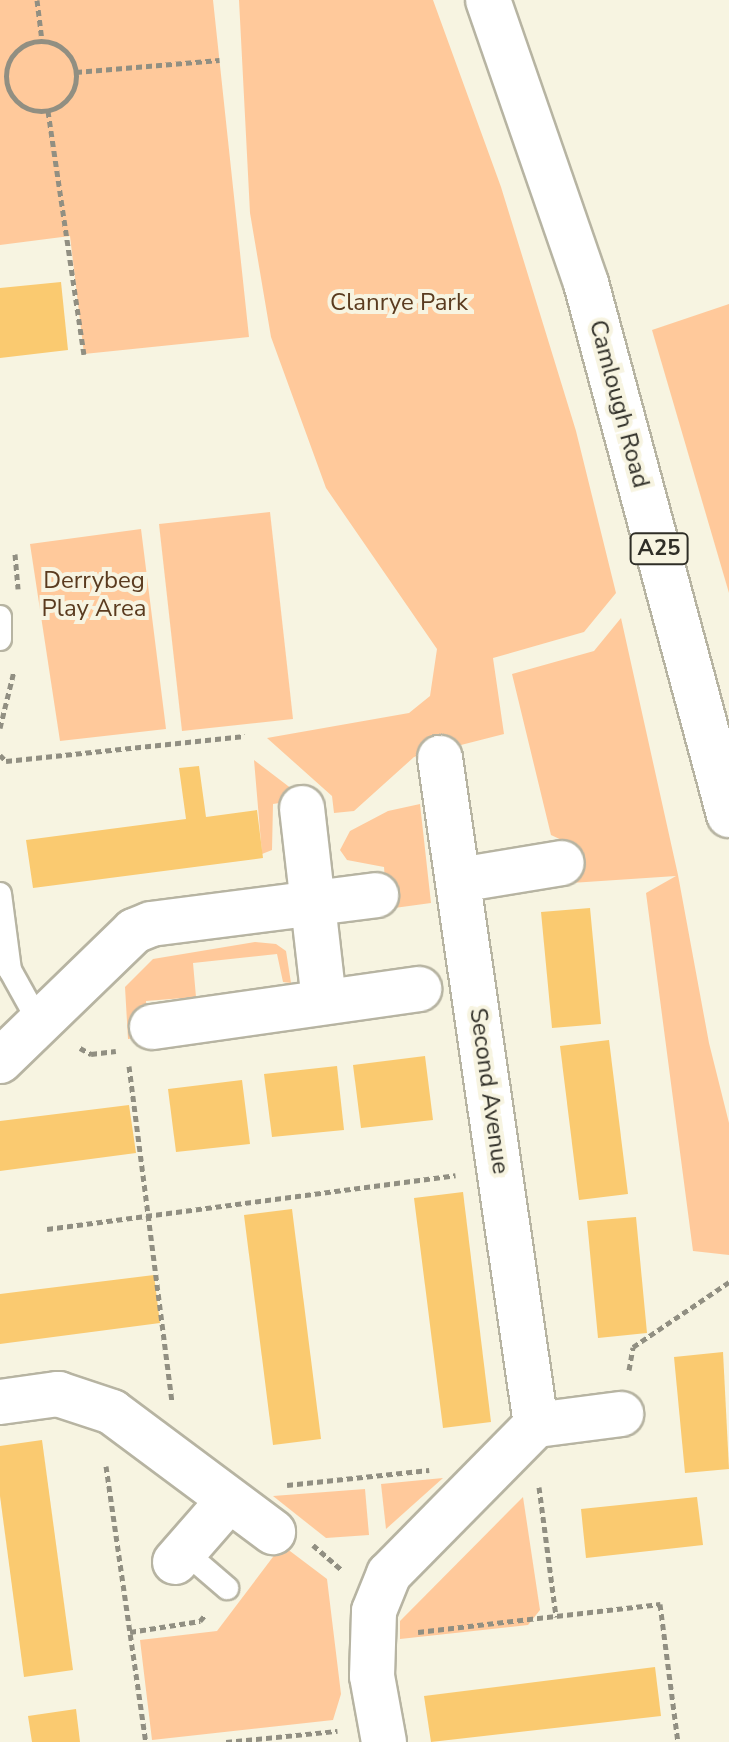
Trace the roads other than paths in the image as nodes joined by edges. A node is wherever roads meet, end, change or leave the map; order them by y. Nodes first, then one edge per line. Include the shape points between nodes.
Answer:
1 (488, 0) edge
2 (0, 617) edge
3 (0, 639) edge
4 (440, 758) dead end
5 (302, 808) dead end
6 (729, 815) edge
7 (562, 863) dead end
8 (459, 880) junction
9 (0, 894) edge
10 (376, 895) dead end
11 (313, 902) junction
12 (419, 989) dead end
13 (324, 1002) junction
14 (40, 1024) junction
15 (152, 1027) dead end
16 (0, 1061) edge
17 (0, 1402) edge
18 (621, 1414) road end
19 (536, 1425) junction
20 (229, 1500) junction
21 (273, 1532) dead end
22 (180, 1557) joint
23 (227, 1588) dead end
24 (382, 1734) edge

1 - 6 street, Camlough Road / A25 via 586,283
2 - 3 lane
4 - 8 street, Second Avenue
5 - 11 street
7 - 8 street
8 - 19 street, Second Avenue
9 - 14 lane via 10,970
10 - 11 street
11 - 13 street
11 - 14 street via 151,924 134,931
12 - 13 street
13 - 15 street
14 - 16 street
17 - 20 street via 58,1394 112,1412
18 - 19 street
19 - 24 street via 517,1468 389,1574 374,1611 372,1676
20 - 21 street
20 - 22 street
22 - 23 lane

